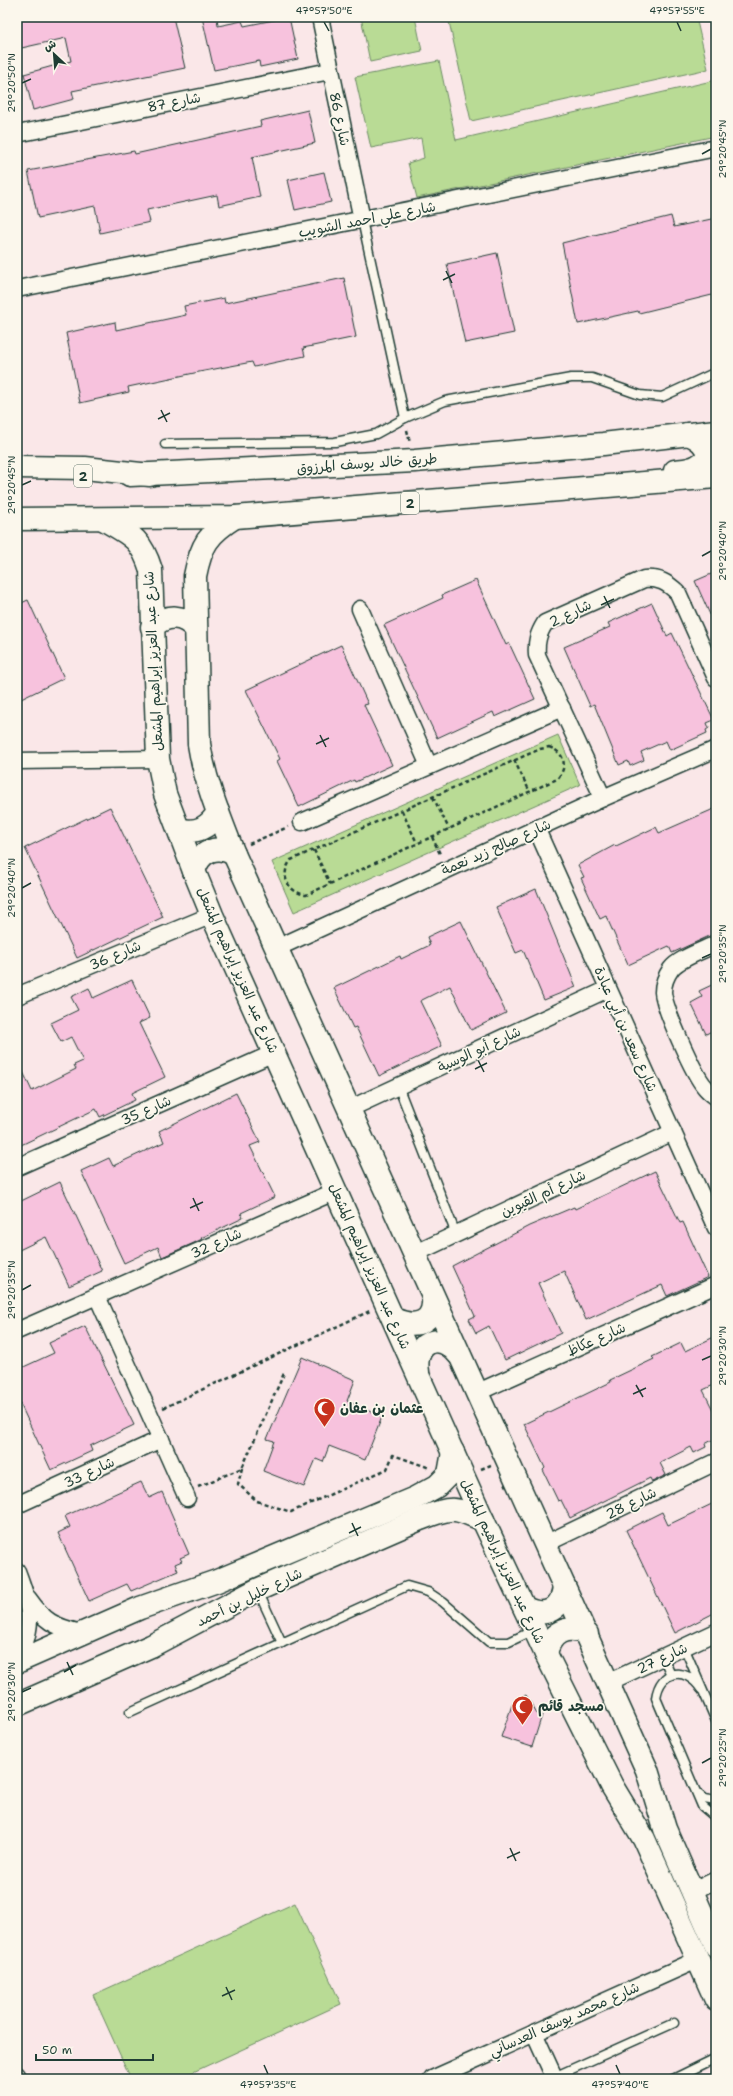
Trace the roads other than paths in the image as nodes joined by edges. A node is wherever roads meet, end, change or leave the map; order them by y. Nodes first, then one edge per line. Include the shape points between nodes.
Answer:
1 (320, 17) edge
2 (330, 71) junction
3 (17, 134) edge
4 (716, 148) edge
5 (362, 220) junction
6 (17, 289) edge
7 (716, 372) edge
8 (405, 418) junction
9 (716, 430) edge
10 (687, 434) junction
11 (165, 444) dead end
12 (17, 469) edge
13 (716, 477) edge
14 (497, 496) junction
15 (234, 517) junction
16 (17, 519) edge
17 (103, 519) junction
18 (360, 609) dead end
19 (152, 628) junction
20 (196, 629) junction
21 (716, 678) edge
22 (562, 708) junction
23 (716, 749) edge
24 (158, 759) junction
25 (17, 761) edge
26 (429, 766) junction
27 (603, 798) junction
28 (218, 812) junction
29 (302, 822) road end
30 (178, 829) junction
31 (537, 830) junction
32 (234, 852) junction
33 (194, 871) junction
34 (212, 915) junction
35 (716, 944) edge
36 (277, 948) junction
37 (608, 989) junction
38 (17, 996) edge
39 (274, 1053) junction
40 (398, 1086) junction
41 (716, 1097) edge
42 (349, 1109) junction
43 (673, 1132) junction
44 (17, 1167) edge
45 (336, 1191) junction
46 (716, 1228) edge
47 (456, 1234) junction
48 (414, 1254) junction
49 (716, 1285) edge
50 (97, 1296) junction
51 (433, 1297) junction
52 (391, 1311) junction
53 (17, 1331) edge
54 (458, 1354) junction
55 (418, 1372) junction
56 (476, 1393) junction
57 (161, 1439) junction
58 (716, 1462) edge
59 (456, 1475) junction
60 (186, 1495) road end
61 (17, 1506) edge
62 (483, 1520) junction
63 (545, 1544) junction
64 (17, 1571) edge
65 (564, 1586) junction
66 (257, 1590) junction
67 (27, 1597) junction
68 (157, 1602) junction
69 (525, 1608) junction
70 (535, 1630) junction
71 (716, 1632) edge
72 (81, 1633) junction
73 (173, 1634) junction
74 (587, 1634) junction
75 (282, 1643) junction
76 (684, 1647) junction
77 (546, 1654) junction
78 (663, 1657) junction
79 (17, 1662) edge
80 (671, 1675) junction
81 (607, 1683) junction
82 (702, 1690) junction
83 (17, 1705) edge
84 (130, 1712) dead end
85 (716, 1721) edge
86 (647, 1770) junction
87 (612, 1786) junction
88 (696, 1793) junction
89 (716, 1801) edge
90 (716, 1818) edge
91 (716, 1880) edge
92 (693, 1891) junction
93 (716, 1946) edge
94 (696, 1960) junction
95 (716, 2000) edge
96 (674, 2022) dead end
97 (534, 2033) junction
98 (716, 2058) edge
99 (17, 2075) edge
100 (554, 2078) edge
101 (19, 2079) edge
102 (432, 2079) edge
103 (673, 2079) edge

1 - 2 street, شارع 86
2 - 3 street, شارع 87
2 - 5 street, شارع 86
4 - 5 street, شارع علي احمد الشويب
5 - 6 street, شارع علي احمد الشويب
5 - 8 lane
7 - 8 lane via 662,397 640,395 592,378 571,378 445,402
8 - 11 lane via 376,434 335,442
9 - 10 main road, طريق خالد يوسف المرزوق
10 - 12 main road, طريق خالد يوسف المرزوق via 414,461 150,475 85,468
10 - 14 main road via 698,437 706,449 703,462 693,468 570,481
13 - 14 main road, 2
14 - 15 main road, 2
15 - 17 main road, 2
15 - 20 main road via 216,529 205,542 199,558 195,576
16 - 17 main road, 2
17 - 19 main road, شارع عبد العزيز إبراهيم المشعل via 130,535 146,554 151,570
18 - 26 street
19 - 20 main road via 160,620 169,617 184,619
19 - 24 main road, شارع عبد العزيز إبراهيم المشعل
20 - 28 main road via 199,744 203,769
21 - 22 street, شارع 2 via 678,593 668,583 657,578 644,579 545,623 538,634 538,655
22 - 26 street
22 - 27 street, شارع 2
23 - 27 street, شارع صالح زيد نعمة
24 - 25 street
24 - 30 main road, شارع عبد العزيز إبراهيم المشعل via 165,794
26 - 29 street
27 - 31 street, شارع صالح زيد نعمة
28 - 30 main road via 209,825 202,829
28 - 32 main road
30 - 33 main road, شارع عبد العزيز إبراهيم المشعل
31 - 36 street, شارع صالح زيد نعمة via 446,869
31 - 37 street, شارع سعد بن أبي عبادة
32 - 33 main road via 218,848 209,850 202,855
32 - 36 main road
33 - 34 main road, شارع عبد العزيز إبراهيم المشعل
34 - 38 street, شارع 36
34 - 39 main road, شارع عبد العزيز إبراهيم المشعل
35 - 41 street via 671,968 665,980 663,993 667,1009 697,1076 704,1087
36 - 42 main road
37 - 40 street, شارع أبو الوسية
37 - 43 street, شارع سعد بن أبي عبادة
39 - 44 street, شارع 35
39 - 45 main road, شارع عبد العزيز إبراهيم المشعل
40 - 42 street, شارع أبو الوسية
40 - 47 lane
42 - 48 main road
43 - 46 street, شارع سعد بن أبي عبادة
43 - 47 street, شارع أم القيوين
45 - 50 street, شارع 32
45 - 52 main road, شارع عبد العزيز إبراهيم المشعل
47 - 48 street, شارع أم القيوين
48 - 51 main road
49 - 56 street, شارع عكاظ
50 - 53 street, شارع 32
50 - 57 street
51 - 52 main road via 432,1311 423,1322 414,1325 404,1324
51 - 54 main road
52 - 55 main road, شارع عبد العزيز إبراهيم المشعل
54 - 55 main road via 451,1345 440,1341 429,1342 420,1350 416,1360
54 - 56 main road
55 - 59 main road, شارع عبد العزيز إبراهيم المشعل via 453,1452
56 - 63 main road
57 - 60 street
57 - 61 street, شارع 33
58 - 63 street, شارع 28
59 - 62 main road, شارع عبد العزيز إبراهيم المشعل
59 - 68 main road, شارع خليل بن أحمد via 415,1498 217,1581
62 - 66 main road, شارع خليل بن أحمد via 458,1508 441,1511
62 - 69 main road, شارع عبد العزيز إبراهيم المشعل
63 - 65 main road
64 - 67 street
65 - 69 main road via 564,1596 552,1610 543,1613
65 - 74 main road
66 - 73 main road, شارع خليل بن أحمد
66 - 75 lane
67 - 72 street via 40,1615 59,1628
67 - 79 street via 30,1619 27,1642
68 - 72 main road, شارع خليل بن أحمد
68 - 73 main road via 174,1618
69 - 70 main road, شارع عبد العزيز إبراهيم المشعل
70 - 75 lane via 510,1642 489,1642 443,1602 428,1592 407,1586
70 - 77 main road, شارع عبد العزيز إبراهيم المشعل
71 - 76 street, شارع 27
72 - 79 main road, شارع خليل بن أحمد
73 - 83 main road, شارع خليل بن أحمد
74 - 77 main road via 569,1629 560,1632 553,1637
74 - 81 main road
75 - 84 lane
76 - 78 street, شارع 27
76 - 82 lane
77 - 87 main road, شارع عبد العزيز إبراهيم المشعل
78 - 80 lane
78 - 81 street, شارع 27
80 - 82 lane via 681,1673 689,1676
80 - 88 lane via 664,1679 657,1689 656,1698
81 - 86 main road
82 - 85 lane
86 - 87 main road via 645,1778 634,1789 619,1790
86 - 92 main road via 664,1829
87 - 94 main road, شارع عبد العزيز إبراهيم المشعل via 644,1839
88 - 89 lane via 704,1799
88 - 90 lane via 702,1806
91 - 92 street
92 - 93 main road
94 - 95 main road, شارع عبد العزيز إبراهيم المشعل
94 - 97 street, شارع محمد يوسف العدساني
96 - 100 lane
97 - 100 street
97 - 102 street, شارع محمد يوسف العدساني
98 - 103 lane
99 - 101 street

